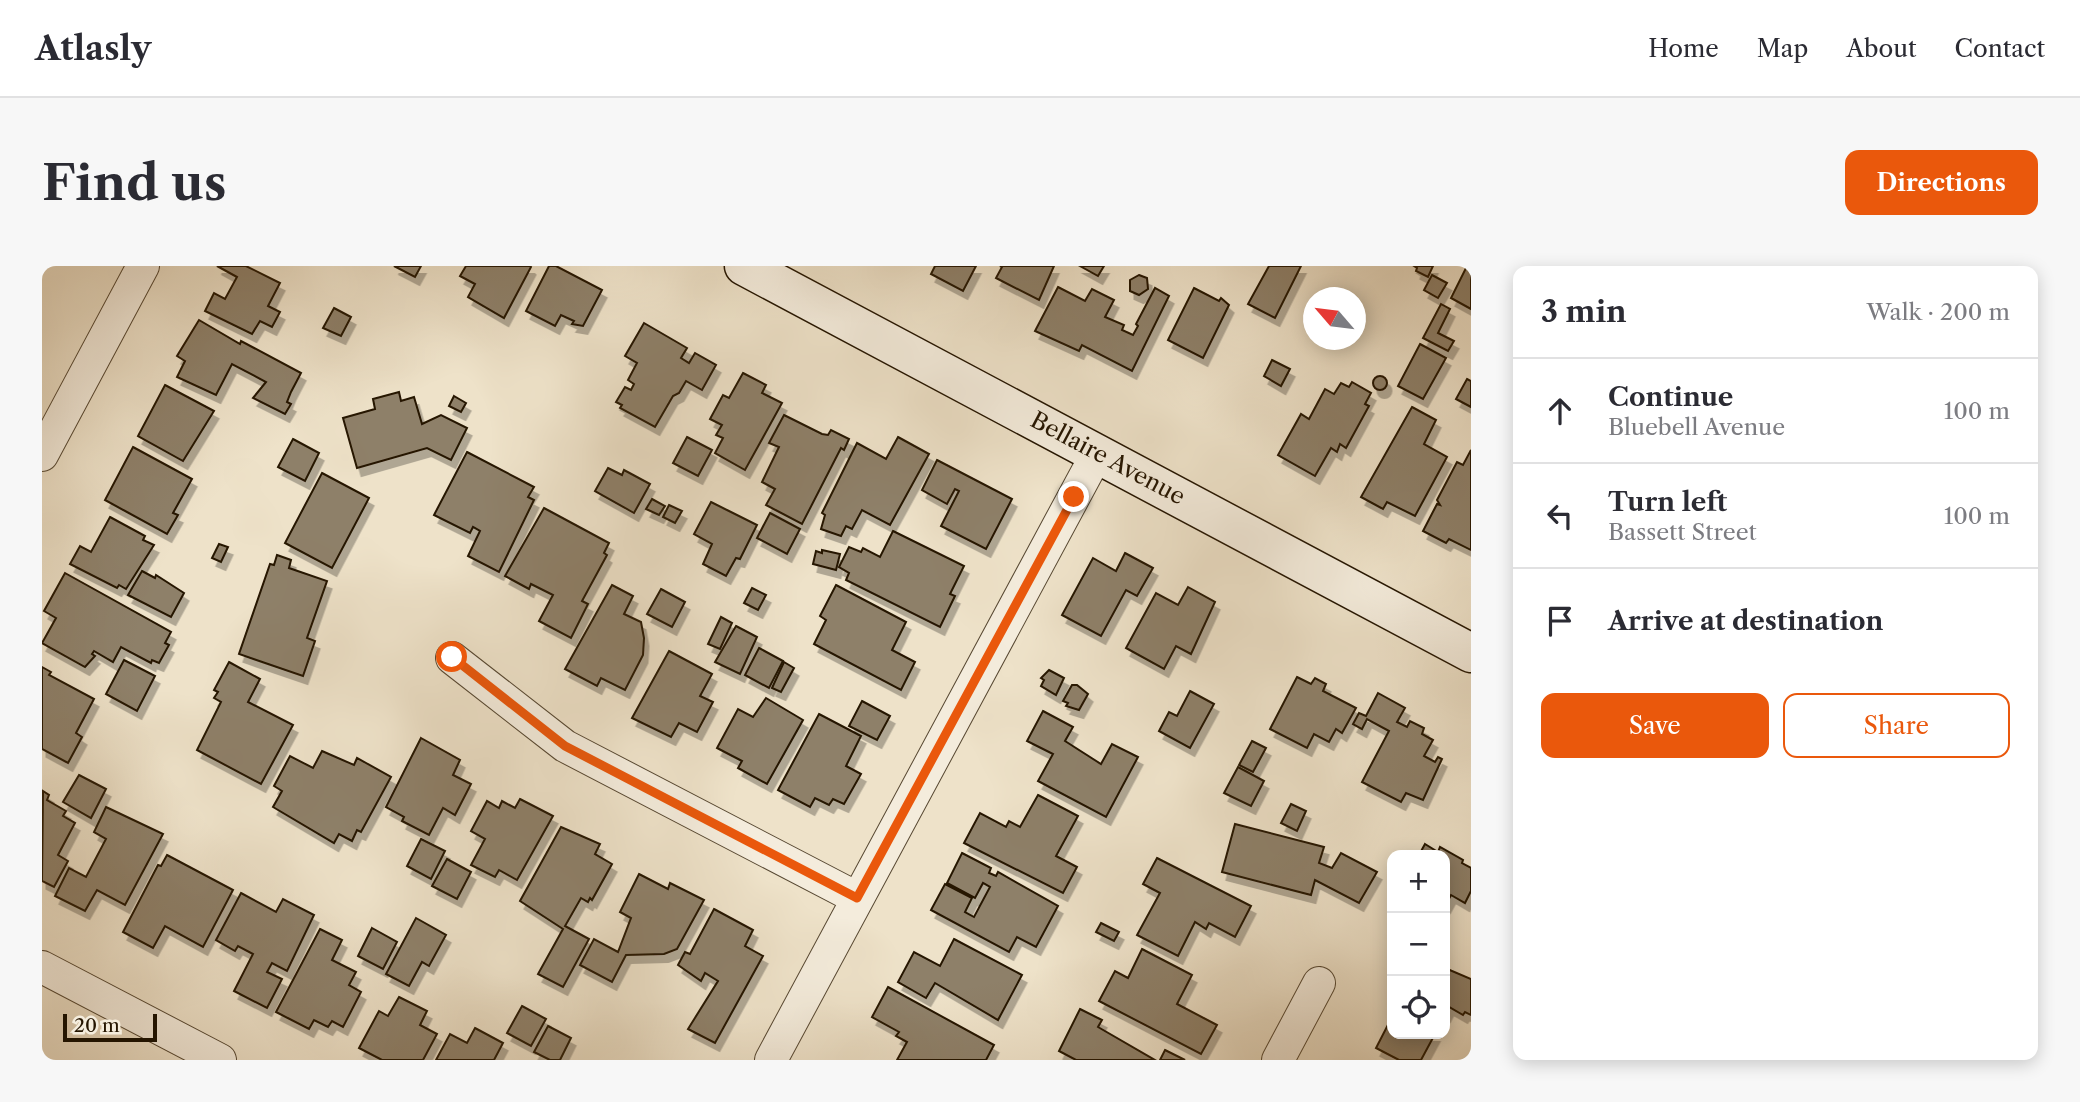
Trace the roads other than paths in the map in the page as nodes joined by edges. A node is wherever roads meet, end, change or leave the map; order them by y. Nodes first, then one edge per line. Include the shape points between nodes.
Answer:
1 (144, 266) edge
2 (744, 266) edge
3 (1098, 452) junction
4 (42, 455) edge
5 (1471, 653) edge
6 (452, 657) dead end
7 (857, 898) junction
8 (42, 967) edge
9 (1319, 983) dead end
10 (220, 1060) edge
11 (771, 1060) edge
12 (1278, 1060) edge

1 - 4 street
2 - 3 street, Bellaire Avenue
3 - 5 street, Bellaire Avenue
3 - 7 street
6 - 7 street via 565,746
7 - 11 street
8 - 10 street
9 - 12 street

